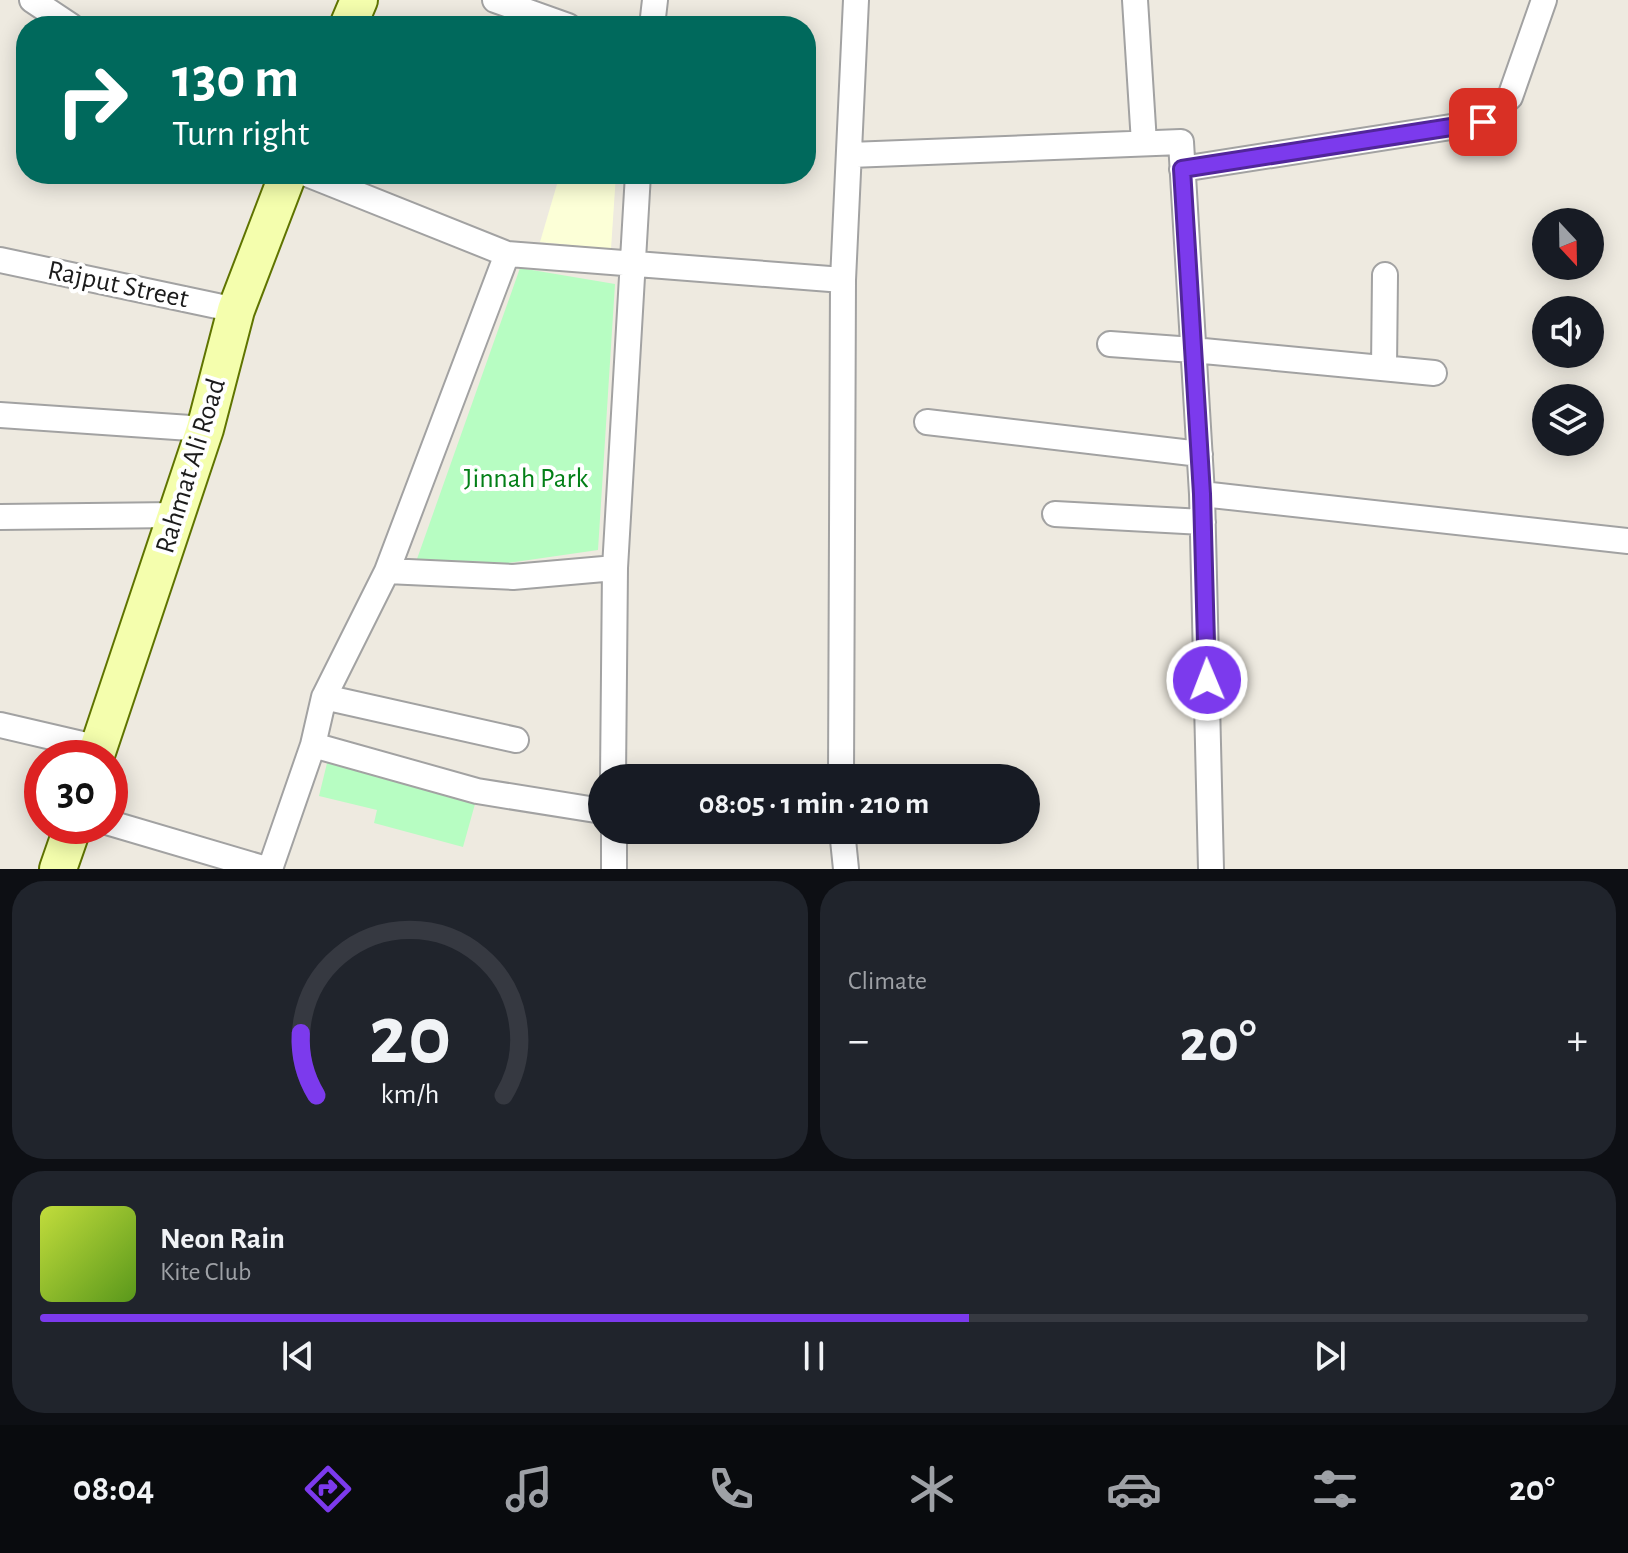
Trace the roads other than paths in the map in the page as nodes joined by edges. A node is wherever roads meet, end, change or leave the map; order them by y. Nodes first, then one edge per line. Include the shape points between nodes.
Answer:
1 (495, 0) edge
2 (856, 0) edge
3 (1135, 0) edge
4 (1544, 0) edge
5 (39, 2) edge
6 (58, 16) edge
7 (540, 16) edge
8 (1144, 143) junction
9 (850, 155) junction
10 (1182, 169) junction
11 (284, 184) edge
12 (332, 184) edge
13 (637, 184) edge
14 (507, 254) junction
15 (0, 260) edge
16 (631, 264) junction
17 (1385, 275) dead end
18 (843, 280) junction
19 (236, 310) junction
20 (1110, 344) dead end
21 (1193, 350) junction
22 (1384, 368) junction
23 (1434, 373) dead end
24 (0, 415) edge
25 (927, 422) dead end
26 (205, 429) junction
27 (1200, 454) junction
28 (1202, 494) junction
29 (1055, 514) dead end
30 (176, 515) junction
31 (0, 517) edge
32 (1203, 522) junction
33 (1628, 541) edge
34 (615, 568) junction
35 (387, 571) junction
36 (324, 697) junction
37 (0, 725) edge
38 (52, 740) edge
39 (101, 740) edge
40 (516, 740) dead end
41 (313, 745) junction
42 (613, 764) edge
43 (841, 764) edge
44 (588, 809) edge
45 (128, 828) edge
46 (67, 844) edge
47 (614, 844) edge
48 (843, 844) edge
49 (58, 869) edge
50 (268, 869) edge
51 (614, 869) edge
52 (846, 869) edge
53 (1211, 869) edge

1 - 7 street
2 - 9 street
3 - 8 street
4 - 10 street via 1510,97 1483,122
5 - 6 street
8 - 9 street
8 - 10 street via 1181,142
9 - 18 street
10 - 21 street
11 - 19 street, Rahmat Ali Road
12 - 14 street
13 - 16 street
14 - 16 street
14 - 35 street
15 - 19 street, Rajput Street
16 - 18 street
16 - 34 street
17 - 22 street
18 - 43 street
19 - 26 street, Rahmat Ali Road
20 - 21 street
21 - 22 street
21 - 27 street
22 - 23 street
24 - 26 street
25 - 27 street
26 - 30 street, Rahmat Ali Road
27 - 28 street
28 - 32 street
28 - 33 street
29 - 32 street
30 - 31 street
30 - 39 street, Rahmat Ali Road
32 - 53 street
34 - 35 street via 513,577
34 - 42 street
35 - 36 street
36 - 40 street
36 - 41 street
37 - 38 street
41 - 44 street via 477,791
41 - 50 street
45 - 50 street
46 - 49 street
47 - 51 street
48 - 52 street

